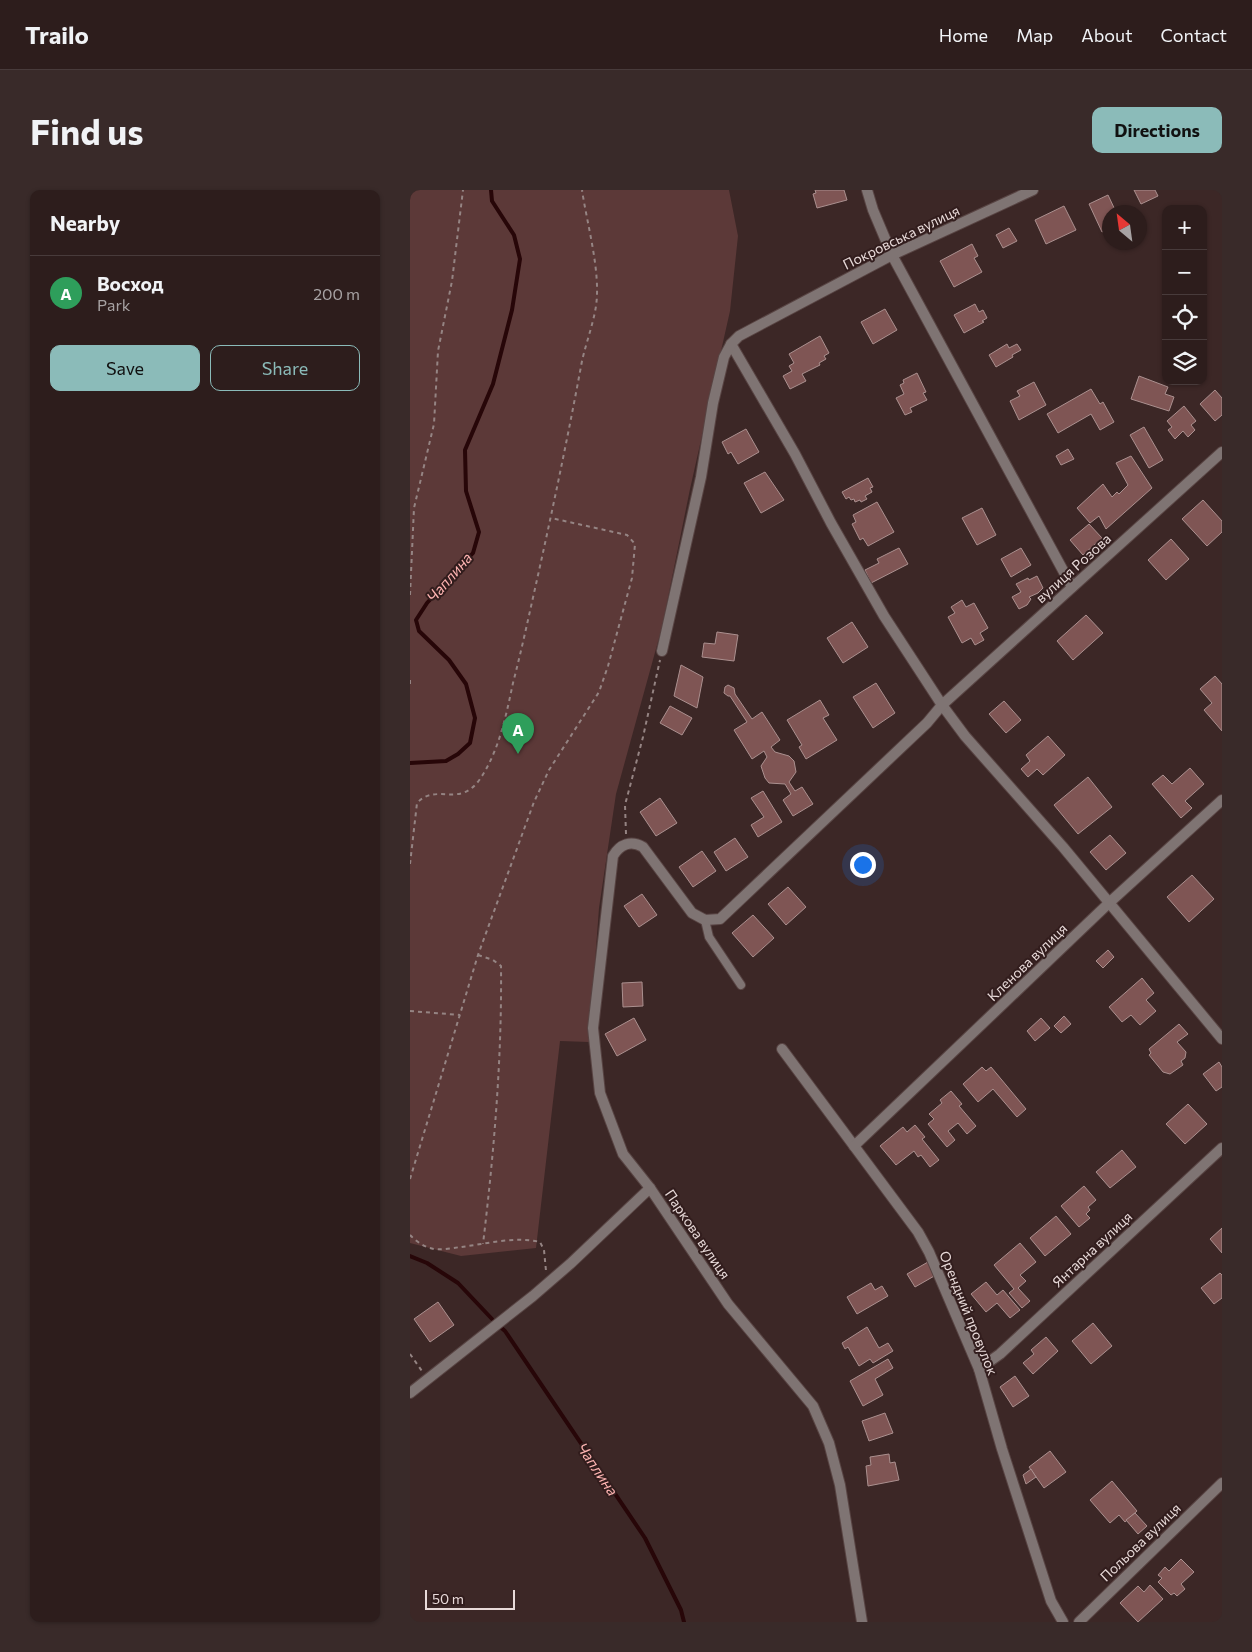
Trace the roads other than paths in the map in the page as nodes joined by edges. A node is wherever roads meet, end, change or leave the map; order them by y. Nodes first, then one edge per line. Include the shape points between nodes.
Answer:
1 (867, 190) edge
2 (1033, 190) edge
3 (892, 255) junction
4 (731, 344) junction
5 (1222, 452) edge
6 (1072, 587) junction
7 (662, 651) road end
8 (942, 705) junction
9 (1222, 800) edge
10 (1110, 902) junction
11 (705, 920) junction
12 (741, 985) dead end
13 (1222, 1039) edge
14 (782, 1049) dead end
15 (854, 1146) junction
16 (1222, 1148) edge
17 (650, 1188) junction
18 (979, 1369) junction
19 (410, 1393) edge
20 (1222, 1483) edge
21 (862, 1622) edge
22 (1063, 1622) edge
23 (1079, 1622) edge

1 - 3 street
2 - 3 street, Покровська вулиця
3 - 4 street, Покровська вулиця via 739,336
3 - 6 street
4 - 7 street via 724,357 713,404 702,477
4 - 8 street via 884,616
5 - 6 street, вулиця Розова
6 - 8 street, вулиця Розова
8 - 10 street via 965,736
8 - 11 street, вулиця Розова via 927,723 726,914 712,921
9 - 10 street, Кленова вулиця
10 - 13 street
10 - 15 street, Кленова вулиця
11 - 12 lane via 709,937
11 - 17 street, Паркова вулиця via 692,913 643,847 638,844 620,846 613,856 593,1028 600,1093 623,1154
14 - 15 street, Орендний провулок
15 - 18 street, Орендний провулок via 918,1232
16 - 18 street, Янтарна вулиця via 1000,1354
17 - 19 street via 548,1283
17 - 21 street, Паркова вулиця via 728,1304 813,1406 829,1443 840,1485
18 - 22 street, Орендний провулок via 1051,1601
20 - 23 street, Польова вулиця

